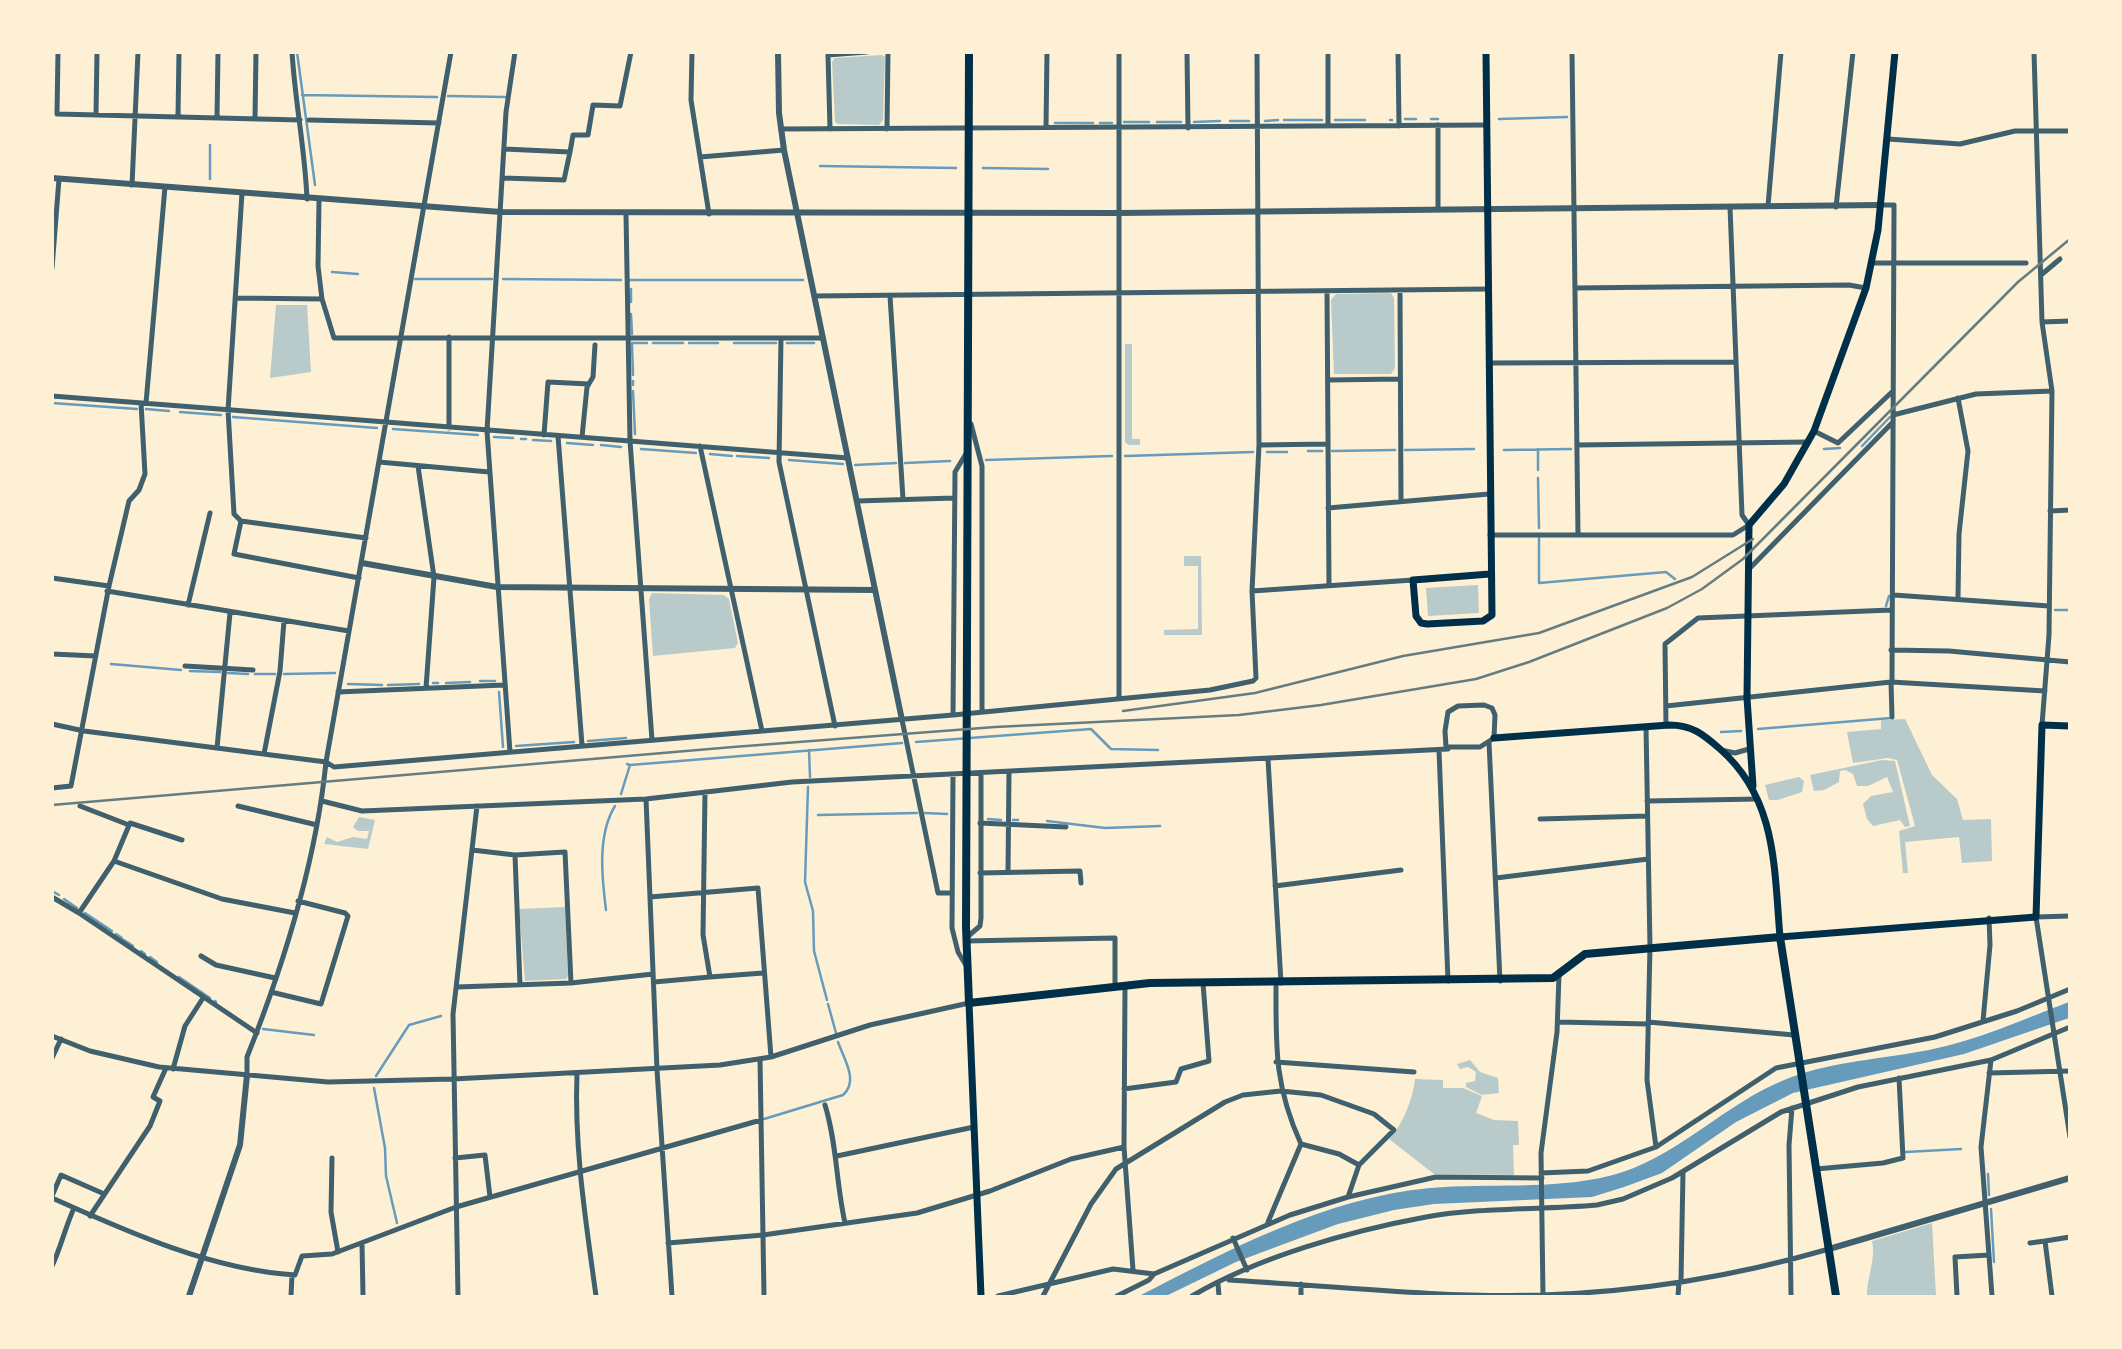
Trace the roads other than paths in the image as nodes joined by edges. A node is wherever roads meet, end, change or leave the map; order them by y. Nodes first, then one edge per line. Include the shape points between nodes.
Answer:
1 (58, 52) edge
2 (97, 52) edge
3 (138, 52) edge
4 (179, 52) edge
5 (218, 52) edge
6 (256, 52) edge
7 (292, 52) edge
8 (451, 52) edge
9 (515, 52) edge
10 (631, 52) edge
11 (692, 52) edge
12 (778, 52) edge
13 (867, 52) edge
14 (888, 52) edge
15 (969, 52) edge
16 (1046, 52) edge
17 (1119, 52) edge
18 (1187, 52) edge
19 (1257, 52) edge
20 (1328, 52) edge
21 (1398, 52) edge
22 (1486, 52) edge
23 (1572, 52) edge
24 (1781, 52) edge
25 (1853, 52) edge
26 (1895, 52) edge
27 (2034, 52) edge
28 (55, 114) edge
29 (96, 115) junction
30 (137, 116) junction
31 (178, 117) junction
32 (217, 118) junction
33 (255, 119) junction
34 (300, 120) junction
35 (309, 120) dead end
36 (439, 123) junction
37 (1438, 125) junction
38 (1487, 125) junction
39 (1328, 126) junction
40 (1399, 126) junction
41 (1046, 127) junction
42 (1257, 127) junction
43 (1188, 128) junction
44 (781, 129) junction
45 (830, 129) junction
46 (887, 129) junction
47 (1119, 129) junction
48 (969, 130) junction
49 (2036, 130) junction
50 (2070, 131) edge
51 (1888, 139) junction
52 (504, 149) junction
53 (784, 150) junction
54 (570, 152) junction
55 (700, 157) junction
56 (503, 178) junction
57 (56, 179) edge
58 (132, 185) junction
59 (165, 187) junction
60 (242, 193) junction
61 (307, 199) junction
62 (319, 200) junction
63 (1880, 205) junction
64 (1768, 206) junction
65 (1836, 206) junction
66 (423, 207) junction
67 (1730, 207) junction
68 (1438, 208) junction
69 (1488, 208) junction
70 (1574, 208) junction
71 (501, 212) junction
72 (1258, 212) junction
73 (968, 213) junction
74 (1119, 213) junction
75 (625, 214) junction
76 (709, 214) junction
77 (797, 214) junction
78 (2060, 259) dead end
79 (1873, 263) junction
80 (2026, 263) dead end
81 (1894, 264) junction
82 (52, 268) edge
83 (2041, 275) junction
84 (1731, 287) junction
85 (1575, 288) junction
86 (1866, 288) junction
87 (1488, 289) junction
88 (1399, 290) junction
89 (1327, 291) junction
90 (1258, 292) junction
91 (1119, 293) junction
92 (968, 295) junction
93 (814, 296) junction
94 (890, 296) junction
95 (235, 298) junction
96 (322, 299) junction
97 (2070, 321) edge
98 (2042, 322) junction
99 (401, 337) junction
100 (449, 337) junction
101 (492, 338) junction
102 (627, 338) junction
103 (782, 338) junction
104 (823, 338) junction
105 (595, 345) dead end
106 (1734, 362) junction
107 (1488, 363) junction
108 (1576, 363) junction
109 (1400, 379) junction
110 (1328, 380) junction
111 (589, 384) junction
112 (1893, 391) junction
113 (2052, 391) junction
114 (52, 396) edge
115 (1958, 398) junction
116 (143, 403) junction
117 (228, 410) junction
118 (968, 414) junction
119 (1893, 415) junction
120 (387, 422) junction
121 (1892, 423) junction
122 (449, 428) junction
123 (486, 431) junction
124 (1814, 432) junction
125 (544, 435) junction
126 (558, 436) junction
127 (582, 437) junction
128 (630, 441) junction
129 (1808, 442) junction
130 (1737, 443) junction
131 (1328, 444) junction
132 (1259, 445) junction
133 (1577, 445) junction
134 (700, 446) junction
135 (968, 451) junction
136 (778, 453) junction
137 (848, 458) junction
138 (379, 463) junction
139 (418, 466) junction
140 (489, 472) junction
141 (1489, 494) junction
142 (954, 498) junction
143 (903, 499) junction
144 (857, 501) junction
145 (1401, 502) junction
146 (1328, 509) junction
147 (2070, 510) edge
148 (2050, 511) junction
149 (210, 513) dead end
150 (241, 521) junction
151 (1749, 525) junction
152 (1578, 534) junction
153 (1490, 535) junction
154 (366, 538) junction
155 (362, 563) junction
156 (1751, 568) junction
157 (1490, 574) junction
158 (434, 577) junction
159 (52, 578) edge
160 (359, 578) junction
161 (1413, 580) junction
162 (1329, 585) junction
163 (497, 587) junction
164 (108, 588) junction
165 (570, 588) junction
166 (641, 589) junction
167 (730, 589) junction
168 (807, 590) junction
169 (875, 590) junction
170 (1252, 591) junction
171 (1894, 595) junction
172 (1958, 598) junction
173 (188, 605) junction
174 (2049, 606) junction
175 (1891, 610) junction
176 (230, 612) junction
177 (1750, 617) junction
178 (284, 621) junction
179 (349, 631) junction
180 (1891, 650) junction
181 (52, 654) edge
182 (96, 656) junction
183 (2048, 660) junction
184 (2070, 662) edge
185 (185, 666) dead end
186 (225, 668) junction
187 (253, 670) dead end
188 (1891, 682) junction
189 (504, 685) junction
190 (426, 688) junction
191 (2045, 691) junction
192 (338, 692) junction
193 (1747, 698) junction
194 (1119, 699) junction
195 (1666, 706) junction
196 (982, 712) junction
197 (953, 715) junction
198 (1892, 716) dead end
199 (902, 720) junction
200 (52, 724) edge
201 (2042, 725) junction
202 (835, 726) junction
203 (1666, 726) junction
204 (2070, 726) edge
205 (1646, 727) junction
206 (84, 731) junction
207 (762, 731) junction
208 (652, 740) junction
209 (1491, 740) junction
210 (582, 746) junction
211 (217, 748) junction
212 (1448, 749) junction
213 (1439, 750) junction
214 (1721, 750) junction
215 (1749, 750) junction
216 (510, 752) junction
217 (264, 754) junction
218 (1268, 759) junction
219 (326, 762) junction
220 (1009, 772) junction
221 (981, 774) junction
222 (953, 775) junction
223 (915, 776) junction
224 (1754, 786) junction
225 (52, 788) edge
226 (705, 792) junction
227 (646, 799) junction
228 (1758, 799) junction
229 (323, 800) junction
230 (1647, 800) junction
231 (80, 806) dead end
232 (238, 806) dead end
233 (477, 806) junction
234 (1647, 816) junction
235 (1540, 819) dead end
236 (980, 823) junction
237 (1008, 824) junction
238 (129, 825) junction
239 (317, 825) junction
240 (1066, 827) dead end
241 (181, 841) dead end
242 (472, 850) junction
243 (514, 855) junction
244 (1648, 859) junction
245 (114, 861) junction
246 (1401, 870) dead end
247 (1008, 872) junction
248 (980, 873) junction
249 (1496, 878) junction
250 (1081, 883) dead end
251 (1275, 886) junction
252 (703, 893) junction
253 (952, 893) junction
254 (52, 897) edge
255 (650, 897) junction
256 (298, 901) junction
257 (79, 913) junction
258 (295, 913) junction
259 (2036, 916) junction
260 (2070, 916) edge
261 (1989, 918) junction
262 (1780, 937) junction
263 (966, 940) junction
264 (1650, 947) junction
265 (201, 956) dead end
266 (967, 967) junction
267 (763, 973) junction
268 (653, 974) junction
269 (1559, 975) junction
270 (710, 976) junction
271 (275, 978) junction
272 (1448, 981) junction
273 (1500, 981) junction
274 (654, 982) junction
275 (571, 983) junction
276 (1203, 983) junction
277 (1278, 984) junction
278 (520, 985) junction
279 (457, 987) junction
280 (1120, 987) junction
281 (2070, 989) edge
282 (271, 992) junction
283 (203, 998) junction
284 (2049, 999) junction
285 (969, 1003) junction
286 (1983, 1021) junction
287 (1558, 1022) junction
288 (1648, 1023) junction
289 (2070, 1027) edge
290 (257, 1033) junction
291 (2054, 1034) junction
292 (1794, 1035) junction
293 (52, 1036) edge
294 (61, 1039) junction
295 (771, 1057) junction
296 (52, 1058) edge
297 (760, 1059) junction
298 (1991, 1060) junction
299 (1276, 1062) junction
300 (1799, 1063) junction
301 (166, 1068) junction
302 (173, 1069) junction
303 (657, 1070) junction
304 (1414, 1072) dead end
305 (2070, 1072) edge
306 (578, 1073) junction
307 (1989, 1073) junction
308 (2060, 1073) junction
309 (247, 1074) junction
310 (1899, 1078) junction
311 (453, 1079) junction
312 (1124, 1089) junction
313 (1280, 1091) junction
314 (1806, 1103) junction
315 (825, 1105) dead end
316 (1792, 1108) junction
317 (761, 1120) junction
318 (974, 1128) junction
319 (2070, 1137) edge
320 (1301, 1144) junction
321 (1124, 1147) junction
322 (1656, 1147) junction
323 (662, 1149) junction
324 (837, 1156) junction
325 (332, 1158) dead end
326 (455, 1158) junction
327 (1125, 1164) junction
328 (1359, 1165) junction
329 (1816, 1169) junction
330 (580, 1171) junction
331 (1683, 1171) junction
332 (1541, 1176) junction
333 (2070, 1178) edge
334 (103, 1193) junction
335 (977, 1194) junction
336 (52, 1197) edge
337 (490, 1197) junction
338 (1348, 1197) junction
339 (1985, 1203) junction
340 (456, 1207) junction
341 (74, 1208) junction
342 (1543, 1210) junction
343 (90, 1216) junction
344 (845, 1223) junction
345 (1268, 1223) junction
346 (763, 1235) junction
347 (2070, 1237) edge
348 (1233, 1238) junction
349 (2045, 1241) junction
350 (668, 1242) junction
351 (2029, 1242) dead end
352 (362, 1243) junction
353 (1829, 1249) junction
354 (338, 1252) junction
355 (1989, 1255) junction
356 (203, 1257) junction
357 (1791, 1260) junction
358 (52, 1266) edge
359 (1133, 1270) junction
360 (1247, 1270) junction
361 (1154, 1274) junction
362 (292, 1275) junction
363 (1226, 1280) junction
364 (1680, 1282) junction
365 (1049, 1284) junction
366 (1218, 1284) junction
367 (1301, 1284) junction
368 (1543, 1296) edge
369 (189, 1297) edge
370 (291, 1297) edge
371 (363, 1297) edge
372 (458, 1297) edge
373 (596, 1297) edge
374 (672, 1297) edge
375 (764, 1297) edge
376 (981, 1297) edge
377 (998, 1297) edge
378 (1042, 1297) edge
379 (1117, 1297) edge
380 (1192, 1297) edge
381 (1219, 1297) edge
382 (1301, 1297) edge
383 (1678, 1297) edge
384 (1791, 1297) edge
385 (1836, 1297) edge
386 (1957, 1297) edge
387 (1992, 1297) edge
388 (2052, 1297) edge

1 - 28 street
2 - 29 street
3 - 30 street
4 - 31 street
5 - 32 street
6 - 33 street
7 - 34 street
8 - 36 street
9 - 52 street
10 - 54 street via 620,106 593,106 588,135 573,135
11 - 55 street via 691,100
12 - 44 street
13 - 45 street via 828,55
14 - 46 street
15 - 48 main road
16 - 41 street
17 - 47 street
18 - 43 street
19 - 42 street
20 - 39 street
21 - 40 street
22 - 38 main road
23 - 70 street
24 - 64 street
25 - 65 street
26 - 51 main road
27 - 49 street
28 - 29 street
29 - 30 street
30 - 31 street
30 - 58 street
31 - 32 street
32 - 33 street
33 - 34 street
34 - 61 street
35 - 36 street
36 - 66 street
37 - 38 street
37 - 40 street
37 - 68 street
38 - 69 main road
39 - 40 street
39 - 42 street
41 - 47 street
41 - 48 street
42 - 43 street
42 - 72 street
43 - 47 street
44 - 45 street
44 - 53 street
45 - 46 street
46 - 48 street
47 - 74 street
48 - 73 main road
49 - 50 street
49 - 51 street via 1960,144
49 - 83 street
51 - 63 main road
52 - 54 street
52 - 56 street
53 - 55 street
53 - 77 street
54 - 56 street via 564,180
55 - 76 street
56 - 71 street
57 - 58 street
57 - 82 street
58 - 59 street
59 - 60 street
59 - 116 street
60 - 61 street
60 - 95 street
61 - 62 street
62 - 66 street
62 - 96 street
63 - 65 street
63 - 79 main road
63 - 81 street via 1894,205
64 - 65 street
64 - 67 street
66 - 71 street
66 - 99 street
67 - 70 street
67 - 84 street
68 - 69 street
68 - 72 street
69 - 70 street
69 - 87 main road
70 - 85 street
71 - 75 street
71 - 101 street
72 - 74 street
72 - 90 street
73 - 74 street
73 - 77 street
73 - 92 main road
74 - 91 street
75 - 76 street
75 - 102 street
76 - 77 street
77 - 93 street
78 - 83 street
79 - 81 street
79 - 86 main road
80 - 81 street
81 - 112 street
83 - 98 street
84 - 85 street
84 - 86 street
84 - 106 street
85 - 108 street
86 - 124 main road
87 - 88 street
87 - 107 main road
88 - 89 street
88 - 109 street
89 - 90 street
89 - 110 street
90 - 91 street
90 - 132 street
91 - 92 street
91 - 194 street
92 - 94 street
92 - 118 main road
93 - 94 street
93 - 104 street
94 - 143 street
95 - 96 street
95 - 117 street
96 - 99 street via 334,338
97 - 98 street
98 - 113 street
99 - 100 street
99 - 120 street
100 - 101 street
100 - 122 street
101 - 102 street
101 - 123 street
102 - 103 street
102 - 128 street
103 - 104 street
103 - 136 street
104 - 137 street
105 - 111 street
106 - 108 street
106 - 130 street
107 - 108 street
107 - 141 main road
108 - 133 street
109 - 110 street
109 - 145 street
110 - 131 street
111 - 125 street via 548,382
111 - 127 street
112 - 119 street
112 - 124 street via 1838,443
113 - 115 street
113 - 148 street
114 - 116 street
115 - 119 street
115 - 172 street via 1968,451
116 - 117 street
116 - 164 street via 145,474 129,501
117 - 120 street
117 - 150 street via 234,514
118 - 135 main road
118 - 196 street via 982,466
119 - 121 street
120 - 122 street
120 - 138 street
121 - 156 street
121 - 171 street
122 - 123 street
123 - 125 street
123 - 140 street
124 - 129 main road
125 - 126 street
126 - 127 street
126 - 165 street
127 - 128 street
128 - 134 street
128 - 166 street
129 - 130 street
129 - 151 main road via 1784,484
130 - 133 street
130 - 151 street via 1742,515
131 - 132 street
131 - 146 street
132 - 170 street
133 - 152 street
134 - 136 street
134 - 167 street
135 - 142 street via 955,472
135 - 263 main road
136 - 137 street
136 - 168 street
137 - 144 street
138 - 139 street
138 - 154 street
139 - 140 street
139 - 158 street
140 - 163 street
141 - 145 street
141 - 153 main road
142 - 143 street
142 - 197 street
143 - 144 street
144 - 169 street
145 - 146 street
146 - 162 street
147 - 148 street
148 - 174 street
149 - 173 street
150 - 154 street
150 - 160 street via 234,554
151 - 152 street via 1733,534
151 - 156 main road
152 - 153 street
153 - 157 main road
154 - 155 street
155 - 158 street
155 - 160 street
156 - 177 main road
157 - 161 main road
157 - 161 main road via 1492,615 1483,621 1421,623 1416,616
158 - 163 street
158 - 190 street
159 - 164 street
160 - 179 street
161 - 162 street
162 - 170 street
163 - 165 street
163 - 189 street
164 - 173 street
164 - 182 street
165 - 166 street
165 - 210 street
166 - 167 street
166 - 208 street
167 - 168 street
167 - 207 street
168 - 169 street
168 - 202 street
169 - 199 street
170 - 194 street via 1253,681
171 - 172 street
171 - 175 street
172 - 174 street
173 - 176 street
174 - 183 street
175 - 177 street
175 - 180 street
176 - 178 street
176 - 186 street
177 - 193 main road
177 - 195 street via 1698,618 1665,643
178 - 179 street
178 - 217 street
179 - 192 street
180 - 183 street
180 - 188 street
181 - 182 street
182 - 206 street
183 - 184 street
183 - 191 street
185 - 186 street
186 - 187 street
186 - 211 street
188 - 191 street
188 - 193 street
188 - 198 street
189 - 190 street
189 - 216 street
190 - 192 street
191 - 201 street
192 - 219 street
193 - 195 street
193 - 215 main road
194 - 196 street
195 - 203 street
196 - 197 street
197 - 199 street
199 - 202 street
199 - 223 street
200 - 206 street
201 - 204 main road
201 - 259 main road
202 - 207 street
203 - 205 main road
203 - 214 main road via 1687,725
205 - 209 main road
205 - 230 street
206 - 211 street
206 - 225 street via 71,786
207 - 208 street
208 - 210 street
209 - 212 street via 1480,747
209 - 212 street via 1492,708 1458,706 1446,718
209 - 249 street
210 - 216 street
211 - 217 street
212 - 213 street
213 - 218 street
213 - 272 street
214 - 215 street
214 - 224 main road
215 - 224 main road
216 - 219 street via 334,767
217 - 219 street
218 - 220 street
218 - 251 street
219 - 229 street
220 - 221 street
220 - 237 street
221 - 222 street
221 - 236 street
222 - 223 street
222 - 253 street
223 - 226 street
223 - 253 street via 938,893
224 - 228 main road
226 - 227 street
226 - 252 street
227 - 233 street
227 - 255 street
228 - 230 street
228 - 262 main road via 1773,850
229 - 233 street via 362,811
229 - 239 street
230 - 234 street
231 - 238 street
232 - 239 street
233 - 242 street
234 - 235 street
234 - 244 street
236 - 237 street
236 - 248 street
237 - 240 street
237 - 247 street
238 - 241 street
238 - 245 street
239 - 256 street
242 - 243 street
242 - 279 street
243 - 275 street via 565,852
243 - 278 street
244 - 249 street
244 - 264 street
245 - 257 street
245 - 258 street via 222,900
246 - 251 street
247 - 248 street
247 - 250 street via 1080,871
248 - 263 street via 980,926
249 - 273 street
251 - 277 street
252 - 255 street
252 - 267 street via 758,888
252 - 270 street via 703,935
253 - 266 street via 952,928
254 - 257 street
255 - 268 street
256 - 258 street
256 - 282 street via 348,916 321,1004
257 - 283 street
258 - 271 street
259 - 260 street
259 - 261 main road
259 - 284 street
261 - 262 main road
261 - 286 street
262 - 264 main road
262 - 292 main road
263 - 266 main road
263 - 280 street via 1115,939
264 - 269 main road via 1585,954
264 - 288 street
265 - 271 street via 216,965
266 - 285 main road
267 - 270 street
267 - 295 street
268 - 274 street
268 - 275 street
269 - 273 main road
269 - 287 street
270 - 274 street
271 - 282 street
272 - 273 main road
272 - 277 main road
274 - 303 street
275 - 278 street
276 - 277 main road
276 - 280 main road
276 - 312 street via 1209,1061 1181,1069 1176,1082
277 - 299 street
278 - 279 street
279 - 311 street
280 - 285 main road
280 - 312 street
281 - 284 street
282 - 290 street
283 - 290 street
283 - 302 street via 185,1026
284 - 286 street
284 - 291 street
285 - 295 street via 872,1025
285 - 318 main road
286 - 300 street via 1875,1051
287 - 288 street
287 - 332 street
288 - 292 street
288 - 322 street via 1647,1080
289 - 291 street
290 - 309 street via 247,1057
291 - 298 street
291 - 308 street
292 - 300 main road
293 - 294 street
294 - 296 street
294 - 301 street via 90,1051
295 - 297 street
297 - 303 street
297 - 317 street
298 - 307 street
298 - 310 street
299 - 304 street
299 - 313 street
300 - 314 main road
300 - 322 street via 1776,1068
301 - 302 street
301 - 334 street via 153,1097 160,1101 150,1126
302 - 309 street
303 - 306 street
303 - 323 street
305 - 308 street
306 - 311 street
306 - 330 street
307 - 308 street
307 - 339 street via 1981,1147
308 - 319 street
309 - 311 street via 328,1082
309 - 356 street via 240,1145
310 - 314 street
310 - 329 street via 1903,1158
311 - 326 street
312 - 321 street
313 - 320 street
313 - 327 street via 1225,1102
313 - 328 street via 1348,1103 1374,1114 1394,1130
314 - 316 street
314 - 329 main road
315 - 324 street
316 - 331 street
316 - 357 street
317 - 323 street
317 - 346 street
318 - 324 street
318 - 335 main road
320 - 328 street via 1339,1154
320 - 345 street
321 - 327 street
321 - 335 street via 1071,1159
322 - 332 street via 1588,1171
323 - 330 street
323 - 350 street
324 - 344 street
325 - 354 street via 331,1212
326 - 337 street via 485,1155
326 - 340 street
327 - 359 street
327 - 365 street via 1115,1169 1091,1204
328 - 338 street
329 - 353 main road
330 - 337 street
330 - 373 street
331 - 342 street via 1623,1199
331 - 364 street
332 - 338 street via 1436,1177
332 - 342 street
333 - 339 street
334 - 336 street via 61,1175
334 - 343 street
335 - 344 street via 917,1213
335 - 376 main road
336 - 341 street
337 - 340 street
338 - 345 street
339 - 353 street
339 - 355 street
340 - 352 street
340 - 372 street
341 - 343 street
341 - 358 street
342 - 360 street via 1426,1217 1348,1236
342 - 368 street
343 - 356 street
344 - 346 street
345 - 348 street
346 - 350 street
346 - 375 street
347 - 349 street
348 - 360 street
348 - 361 street
349 - 351 street
349 - 388 street
350 - 374 street
352 - 354 street
352 - 371 street
353 - 357 street
353 - 385 main road
354 - 362 street via 302,1256
355 - 386 street via 1955,1256
355 - 387 street
356 - 362 street via 247,1270
356 - 369 street
357 - 364 street
357 - 384 street
359 - 361 street
359 - 365 street via 1113,1269
360 - 363 street
361 - 379 street
362 - 370 street
363 - 366 street
363 - 367 street
364 - 368 street
364 - 383 street
365 - 377 street
365 - 378 street
366 - 380 street
366 - 381 street
367 - 368 street
367 - 382 street

